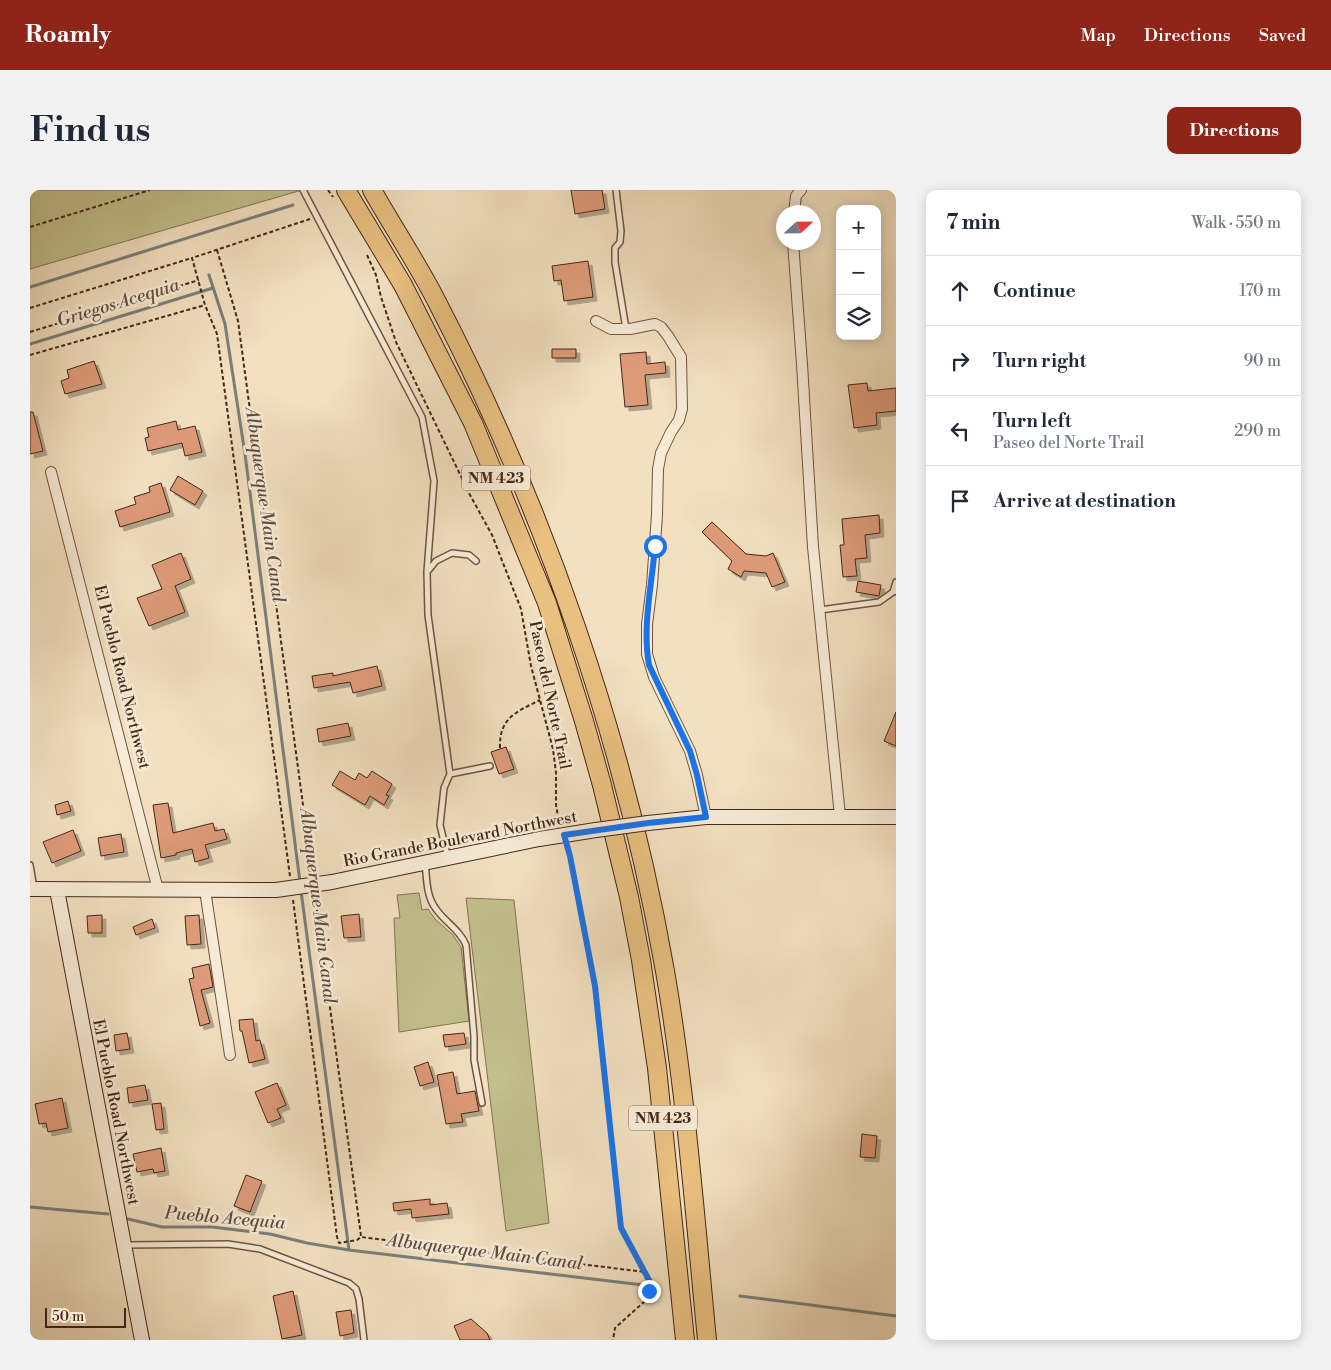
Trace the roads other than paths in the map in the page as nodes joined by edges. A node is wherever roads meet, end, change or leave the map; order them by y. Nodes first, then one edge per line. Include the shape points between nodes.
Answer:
1 (302, 190) edge
2 (372, 190) edge
3 (616, 190) edge
4 (801, 190) edge
5 (340, 194) edge
6 (795, 205) edge
7 (793, 250) edge
8 (596, 321) dead end
9 (626, 329) junction
10 (51, 472) dead end
11 (476, 561) dead end
12 (427, 572) junction
13 (896, 582) edge
14 (895, 592) edge
15 (819, 610) junction
16 (490, 766) dead end
17 (450, 774) junction
18 (840, 816) junction
19 (706, 817) junction
20 (896, 817) edge
21 (448, 858) junction
22 (425, 863) junction
23 (30, 865) edge
24 (32, 889) edge
25 (57, 890) junction
26 (158, 890) junction
27 (205, 890) junction
28 (230, 1055) dead end
29 (482, 1102) dead end
30 (123, 1245) junction
31 (142, 1340) edge
32 (364, 1340) edge
33 (685, 1340) edge
34 (707, 1340) edge

1 - 12 lane via 422,418 434,482
2 - 34 highway, NM 423 via 436,299 507,447 576,625 623,782 656,926 679,1059
3 - 9 lane via 621,232 620,242 615,248 615,262
4 - 6 street
5 - 33 highway, NM 423 via 403,285 474,424 547,603 584,721 629,897 641,960 657,1068
7 - 15 street
8 - 9 street via 610,329
9 - 19 street via 655,324 661,327 681,357 682,409 661,453 658,469 647,654 654,677 690,751
10 - 26 street, El Pueblo Road Northwest
11 - 12 lane via 469,556 452,553 436,561
12 - 17 lane via 428,614
13 - 14 lane
14 - 15 lane via 879,602
15 - 18 street
16 - 17 lane
17 - 21 lane via 444,788 440,825
18 - 19 street, Rio Grande Boulevard Northwest
18 - 20 street, Rio Grande Boulevard Northwest
19 - 21 street, Rio Grande Boulevard Northwest, bridge via 564,835
21 - 22 street, Rio Grande Boulevard Northwest
22 - 27 street, Rio Grande Boulevard Northwest via 302,887
22 - 29 lane via 427,889 432,903 466,945 474,1060
23 - 24 lane
24 - 25 street, Rio Grande Boulevard Northwest
25 - 26 street, Rio Grande Boulevard Northwest
25 - 30 street, El Pueblo Road Northwest
26 - 27 street, Rio Grande Boulevard Northwest
27 - 28 street
30 - 31 street, El Pueblo Road Northwest
30 - 32 lane via 228,1244 260,1249 349,1283 356,1289 359,1299

